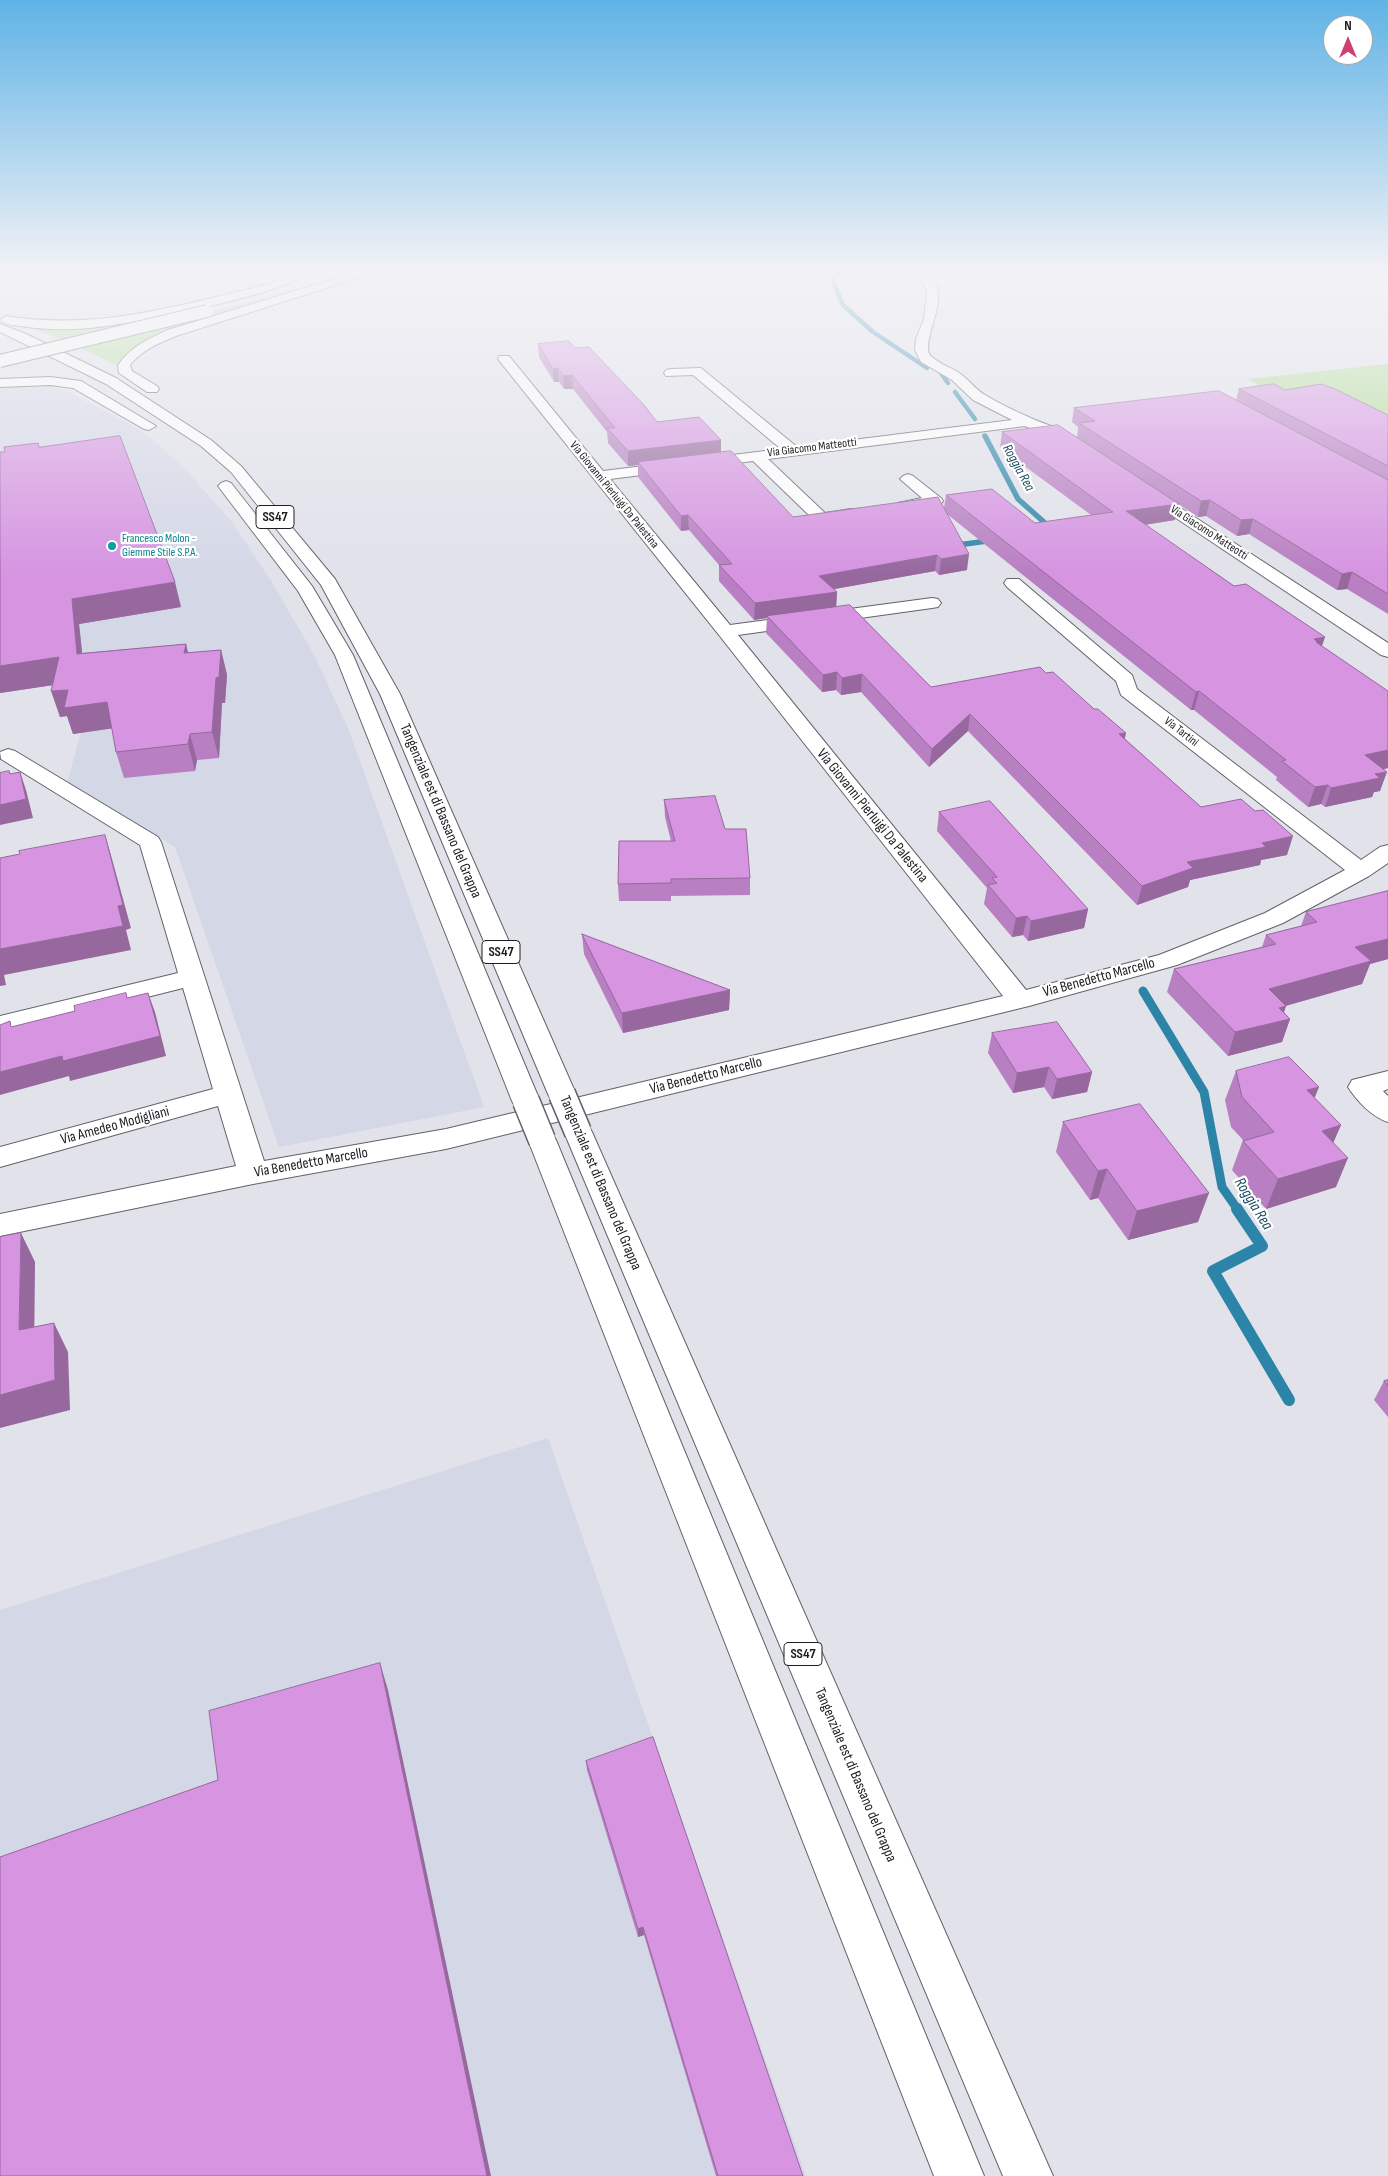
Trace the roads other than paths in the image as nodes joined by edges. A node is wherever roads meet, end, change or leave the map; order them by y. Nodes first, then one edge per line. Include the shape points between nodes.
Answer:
1 (20, 372) edge
2 (70, 372) edge
3 (93, 372) edge
4 (126, 372) edge
5 (514, 372) edge
6 (689, 372) edge
7 (697, 372) edge
8 (948, 372) edge
9 (671, 373) dead end
10 (0, 382) edge
11 (159, 394) dead end
12 (1027, 422) junction
13 (205, 428) dead end
14 (171, 433) junction
15 (1083, 450) edge
16 (793, 451) junction
17 (756, 456) junction
18 (219, 468) junction
19 (598, 476) junction
20 (908, 479) dead end
21 (1134, 484) edge
22 (890, 508) edge
23 (864, 512) edge
24 (1013, 583) dead end
25 (932, 603) dead end
26 (725, 631) junction
27 (1388, 651) edge
28 (8, 755) dead end
29 (131, 832) junction
30 (103, 838) edge
31 (1388, 852) edge
32 (1361, 870) junction
33 (192, 978) junction
34 (1020, 1000) junction
35 (0, 1025) edge
36 (1388, 1080) edge
37 (229, 1094) junction
38 (1388, 1112) edge
39 (560, 1136) junction
40 (0, 1157) edge
41 (253, 1173) junction
42 (0, 1225) edge
43 (959, 2176) edge
44 (1028, 2176) edge

1 - 10 main road
2 - 14 main road, Tangenziale est di Bassano del Grappa / SS47
3 - 18 main road, Tangenziale est di Bassano del Grappa / SS47 via 206,443
4 - 11 main road
5 - 19 main road, Via Giovanni Pierluigi Da Palestina
6 - 9 main road
7 - 16 main road
8 - 12 main road, Via Giacomo Matteotti via 978,397
10 - 14 main road via 76,384 151,428
12 - 15 main road, Via Giacomo Matteotti via 1061,436
12 - 16 main road, Via Giacomo Matteotti
13 - 18 main road via 226,446
14 - 18 main road, Tangenziale est di Bassano del Grappa / SS47
16 - 17 main road, Via Giacomo Matteotti
17 - 19 main road, Via Giacomo Matteotti
17 - 23 main road via 821,518
18 - 39 main road, Tangenziale est di Bassano del Grappa / SS47, bridge via 306,590 344,655 526,1101
18 - 39 main road, Tangenziale est di Bassano del Grappa / SS47, bridge via 329,583 390,694 562,1094
19 - 26 main road, Via Giovanni Pierluigi Da Palestina
20 - 22 main road via 935,501
21 - 27 main road, Via Giacomo Matteotti
24 - 32 main road, Via Tartini via 1125,679 1128,691
25 - 26 main road
26 - 34 main road, Via Giovanni Pierluigi Da Palestina
28 - 29 main road
29 - 30 main road
29 - 33 main road via 150,842
31 - 32 main road, Via Benedetto Marcello
32 - 34 main road, Via Benedetto Marcello via 1274,918 1168,960
33 - 35 main road
33 - 37 main road
34 - 41 main road, Via Benedetto Marcello via 446,1139
36 - 38 main road via 1362,1087
37 - 40 main road, Via Amedeo Modigliani
37 - 41 main road
39 - 43 main road, Tangenziale est di Bassano del Grappa / SS47
39 - 44 main road, Tangenziale est di Bassano del Grappa / SS47
41 - 42 main road, Via Benedetto Marcello

